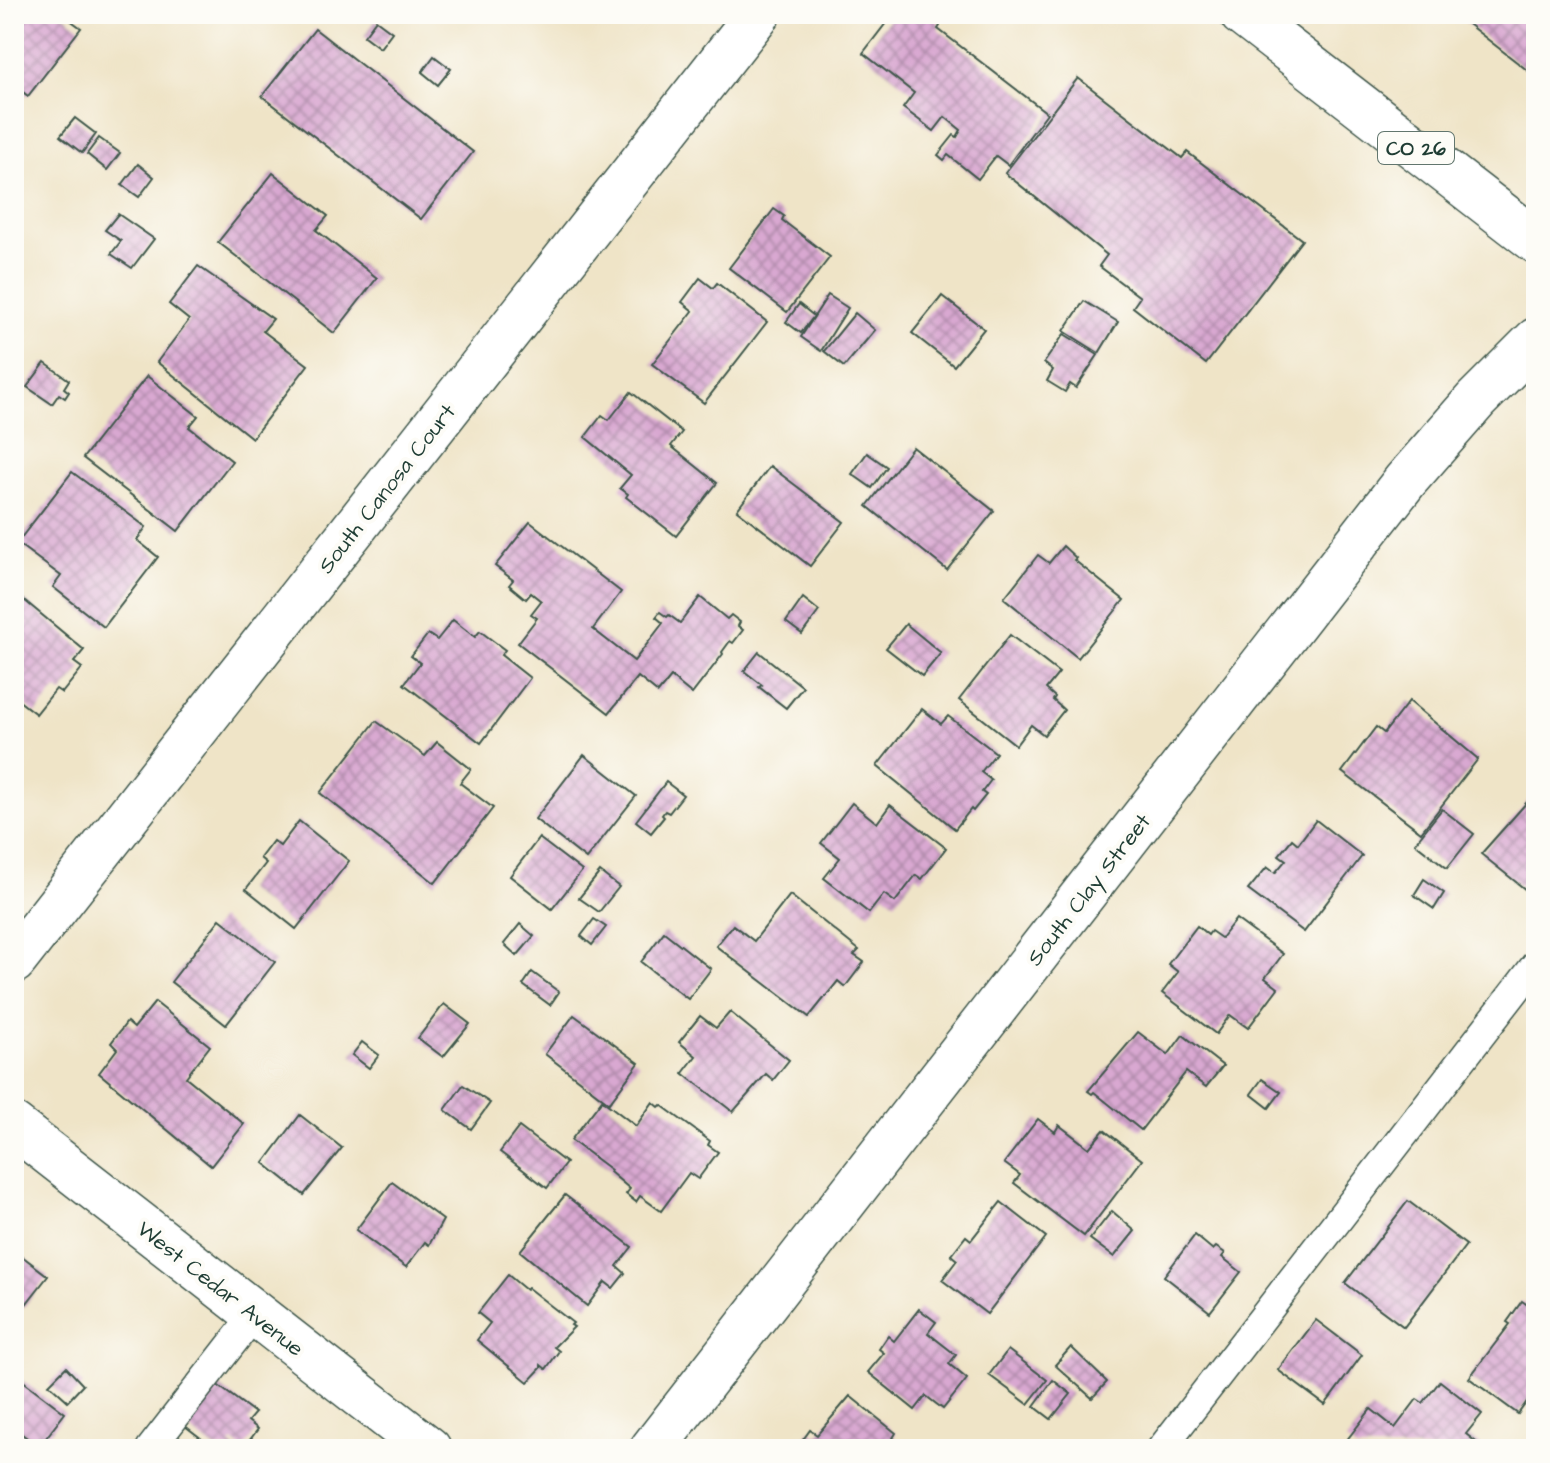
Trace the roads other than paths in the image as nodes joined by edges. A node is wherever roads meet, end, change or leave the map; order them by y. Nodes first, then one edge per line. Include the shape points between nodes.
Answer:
1 (758, 14) edge
2 (1242, 14) edge
3 (1536, 241) edge
4 (1536, 340) edge
5 (14, 961) edge
6 (1536, 964) edge
7 (14, 1126) edge
8 (255, 1314) junction
9 (150, 1449) edge
10 (429, 1449) edge
11 (652, 1449) edge
12 (1161, 1449) edge

1 - 5 street, South Canosa Court
2 - 3 street, CO 26
4 - 11 street, South Clay Street via 1405,481
6 - 12 lane
7 - 8 street, West Cedar Avenue
8 - 9 lane
8 - 10 street, West Cedar Avenue

